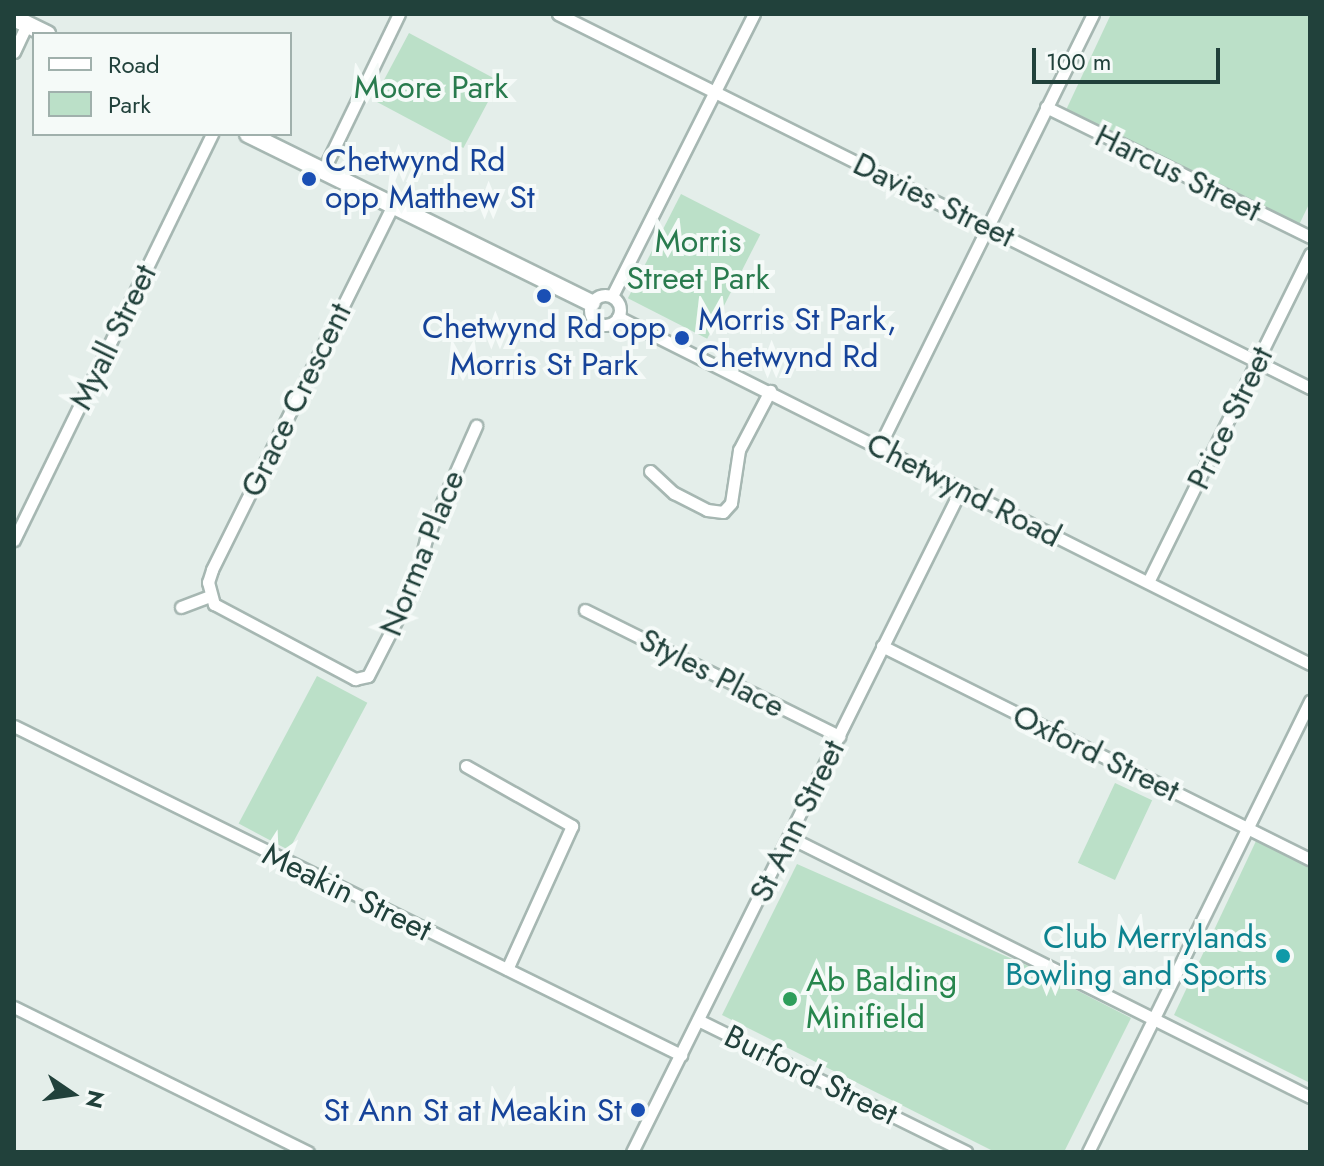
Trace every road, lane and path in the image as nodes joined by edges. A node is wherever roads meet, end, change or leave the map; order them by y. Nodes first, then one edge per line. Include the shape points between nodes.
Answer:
1 (399, 14) edge
2 (558, 14) edge
3 (754, 14) edge
4 (1093, 14) edge
5 (21, 21) edge
6 (43, 32) edge
7 (14, 52) edge
8 (715, 92) junction
9 (1046, 107) junction
10 (211, 136) edge
11 (252, 136) edge
12 (323, 171) junction
13 (392, 207) junction
14 (988, 227) junction
15 (1310, 237) edge
16 (1310, 254) edge
17 (612, 296) junction
18 (592, 303) junction
19 (618, 317) junction
20 (1258, 362) junction
21 (1310, 388) edge
22 (770, 391) junction
23 (476, 426) dead end
24 (879, 447) junction
25 (650, 471) dead end
26 (961, 489) junction
27 (14, 540) edge
28 (1148, 582) junction
29 (209, 596) junction
30 (181, 607) dead end
31 (585, 610) dead end
32 (882, 646) junction
33 (1310, 664) edge
34 (1310, 701) edge
35 (14, 726) edge
36 (839, 736) junction
37 (466, 766) dead end
38 (1247, 828) junction
39 (789, 837) junction
40 (1310, 859) edge
41 (507, 969) junction
42 (15, 1011) edge
43 (1153, 1019) junction
44 (698, 1020) junction
45 (681, 1055) junction
46 (1310, 1097) edge
47 (308, 1152) edge
48 (632, 1152) edge
49 (966, 1152) edge
50 (1088, 1152) edge

1 - 12 street
2 - 8 street, Davies Street
3 - 8 street
4 - 9 street
5 - 6 street
5 - 7 street
8 - 14 street, Davies Street
8 - 17 street
9 - 14 street
9 - 15 street, Harcus Street
10 - 27 street, Myall Street
11 - 12 street
12 - 13 street
13 - 18 street
13 - 29 street, Grace Crescent via 212,570
14 - 20 street, Davies Street
14 - 24 street
16 - 20 street, Price Street
17 - 18 street via 598,296
17 - 19 street via 619,303
18 - 19 street via 596,322 606,325
19 - 22 street, Chetwynd Road
20 - 21 street, Davies Street
20 - 28 street, Price Street
22 - 24 street, Chetwynd Road
22 - 25 street via 739,450 731,503 723,512 674,493
23 - 29 street, Norma Place via 426,539 413,588 365,678 355,679 220,611
24 - 26 street, Chetwynd Road
26 - 28 street, Chetwynd Road
26 - 32 street, St Ann Street
28 - 33 street, Chetwynd Road
29 - 30 street
31 - 36 street, Styles Place
32 - 36 street, St Ann Street
32 - 38 street, Oxford Street
34 - 38 street
35 - 41 street, Meakin Street
36 - 39 street, St Ann Street
37 - 41 street via 572,826
38 - 40 street, Oxford Street
38 - 43 street
39 - 43 street
39 - 44 street, St Ann Street
41 - 45 street, Meakin Street
42 - 47 street
43 - 46 street
43 - 50 street
44 - 45 street, St Ann Street
44 - 49 street, Burford Street
45 - 48 street, St Ann Street

